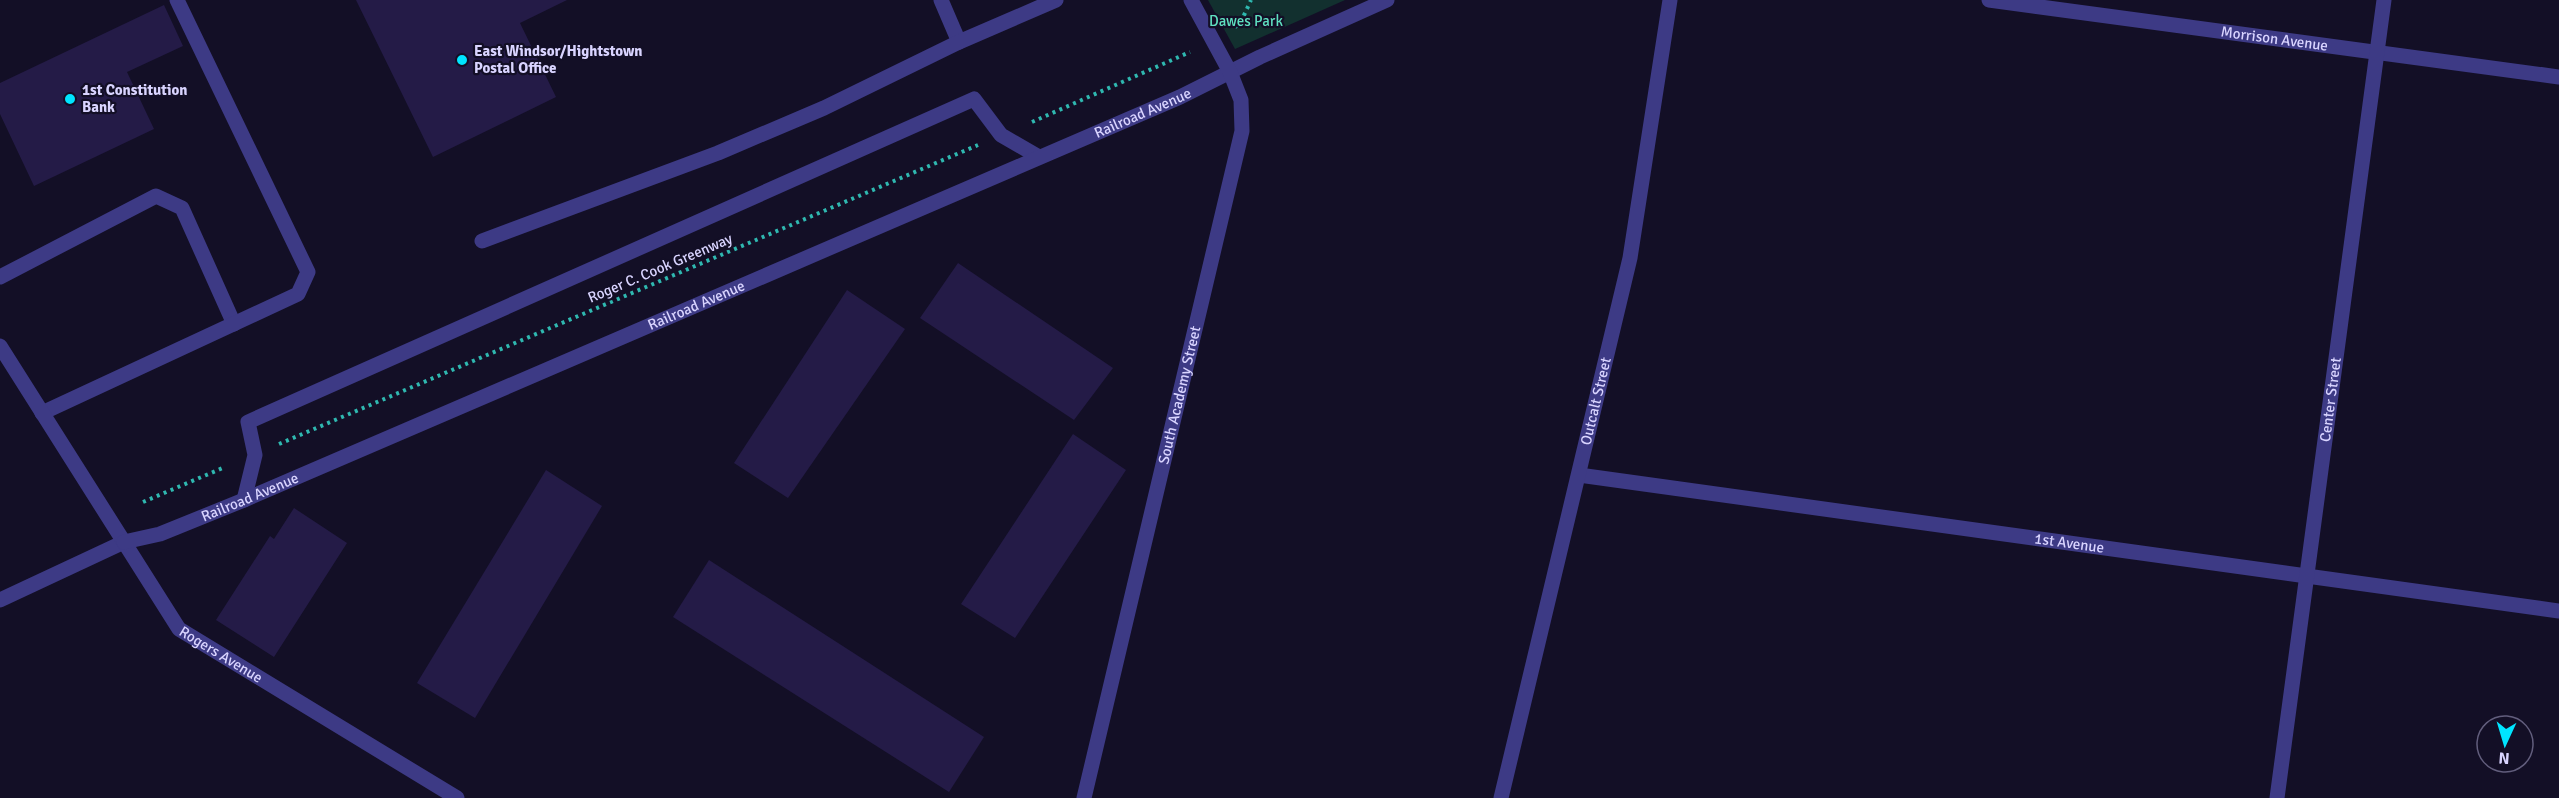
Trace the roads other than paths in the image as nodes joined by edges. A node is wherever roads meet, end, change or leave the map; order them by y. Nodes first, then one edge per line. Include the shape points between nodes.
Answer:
1 (177, 0) edge
2 (941, 0) edge
3 (1056, 0) edge
4 (1191, 0) edge
5 (1387, 0) edge
6 (1670, 0) edge
7 (1989, 0) edge
8 (2384, 0) edge
9 (959, 42) junction
10 (2377, 52) junction
11 (1230, 72) junction
12 (2559, 77) edge
13 (1039, 157) junction
14 (482, 242) dead end
15 (0, 277) edge
16 (234, 324) junction
17 (0, 346) edge
18 (42, 413) junction
19 (1579, 475) junction
20 (244, 500) junction
21 (124, 542) junction
22 (2307, 576) junction
23 (0, 600) edge
24 (2559, 611) edge
25 (457, 798) edge
26 (1084, 798) edge
27 (1501, 798) edge
28 (2277, 798) edge

1 - 16 street via 308,272 298,294
2 - 9 street
3 - 9 street
4 - 11 street, South Academy Street
5 - 11 street, Railroad Avenue
6 - 19 street, Outcalt Street via 1630,258
7 - 10 street, Morrison Avenue
8 - 10 street, Center Street
9 - 14 street via 824,108 729,148
10 - 12 street, Morrison Avenue
10 - 22 street, Center Street
11 - 13 street, Railroad Avenue
11 - 26 street, South Academy Street via 1241,100 1242,131
13 - 20 street, Railroad Avenue
13 - 20 street via 1001,135 974,99 248,422 255,454
15 - 16 street via 156,196 182,208
16 - 18 street
17 - 18 street, Rogers Avenue
18 - 21 street, Rogers Avenue
19 - 22 street, 1st Avenue
19 - 27 street, Outcalt Street
20 - 21 street, Railroad Avenue via 160,534
21 - 23 street, Railroad Avenue
21 - 25 street, Rogers Avenue via 179,629
22 - 24 street, 1st Avenue
22 - 28 street, Center Street

